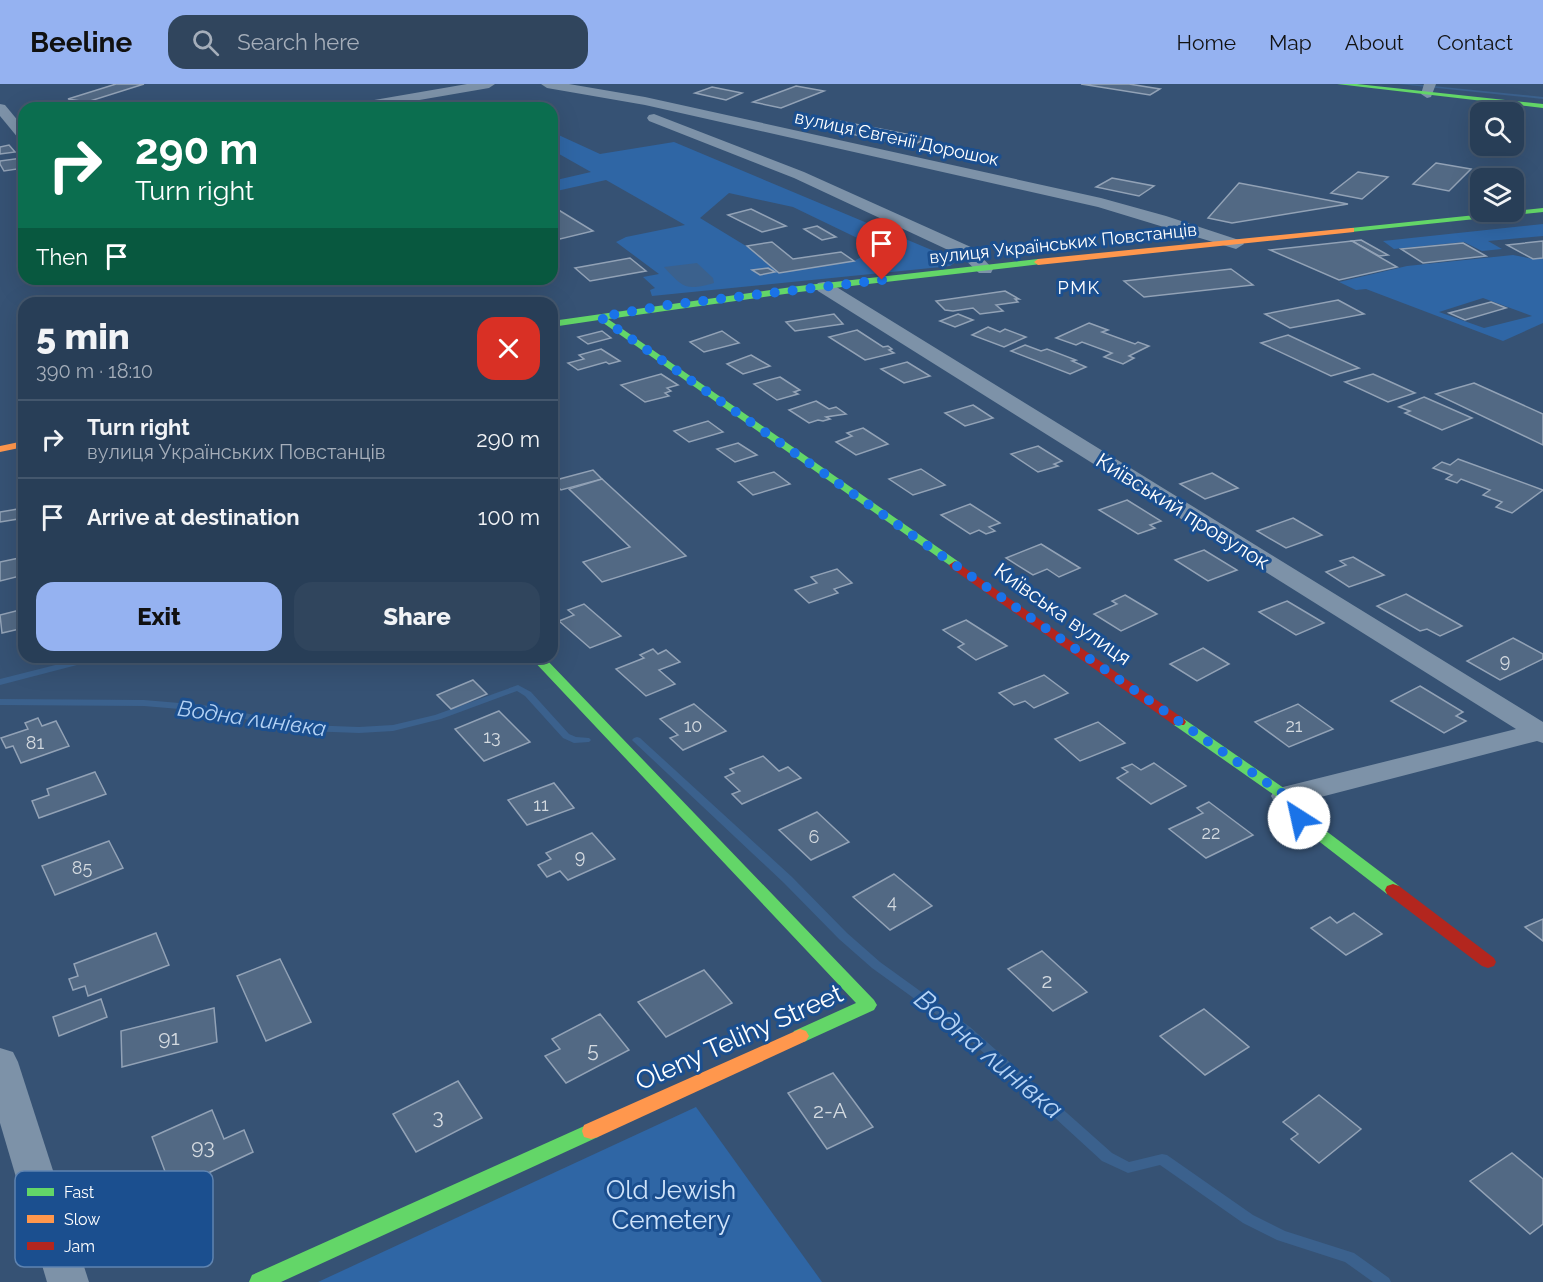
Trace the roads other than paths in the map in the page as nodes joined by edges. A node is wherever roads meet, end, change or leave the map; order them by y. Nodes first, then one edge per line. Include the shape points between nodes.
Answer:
1 (489, 84) edge
2 (547, 84) edge
3 (1340, 84) edge
4 (647, 87) dead end
5 (1428, 89) edge
6 (612, 95) junction
7 (386, 102) edge
8 (1543, 106) edge
9 (0, 108) edge
10 (18, 129) edge
11 (1543, 210) edge
12 (1236, 244) junction
13 (985, 269) junction
14 (824, 287) junction
15 (600, 317) junction
16 (558, 323) edge
17 (18, 445) edge
18 (0, 449) edge
19 (543, 663) edge
20 (1541, 733) edge
21 (1286, 796) junction
22 (1488, 962) dead end
23 (0, 1062) edge
24 (34, 1171) edge
25 (63, 1267) edge
26 (68, 1282) edge
27 (259, 1282) edge

1 - 7 street
2 - 6 street, вулиця Євгенії Дорошок
3 - 5 street
4 - 6 street
5 - 8 street
6 - 12 street, вулиця Євгенії Дорошок via 1101,203
6 - 13 street via 644,114 799,175 967,252
9 - 10 street
11 - 12 street, вулиця Українських Повстанців
12 - 13 street, вулиця Українських Повстанців
13 - 14 street, вулиця Українських Повстанців
14 - 15 street, вулиця Українських Повстанців
14 - 20 street, Київський провулок
15 - 16 street, вулиця Українських Повстанців
15 - 21 street, Київська вулиця
17 - 18 street
19 - 27 street, Oleny Telihy Street via 868,1005
20 - 21 street
21 - 22 street, Київська вулиця via 1299,818
23 - 24 street
25 - 26 street

